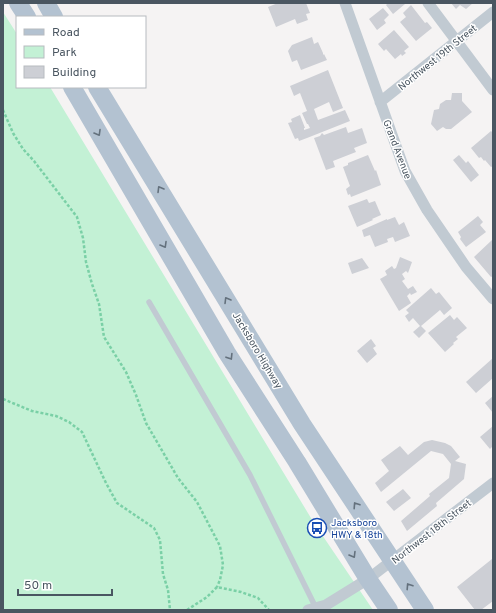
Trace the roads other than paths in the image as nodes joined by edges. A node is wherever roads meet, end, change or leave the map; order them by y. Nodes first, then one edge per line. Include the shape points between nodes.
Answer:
1 (18, 3) edge
2 (46, 3) edge
3 (345, 3) edge
4 (428, 3) edge
5 (493, 12) edge
6 (26, 16) edge
7 (53, 16) edge
8 (456, 41) junction
9 (73, 88) edge
10 (493, 90) edge
11 (102, 94) edge
12 (380, 102) junction
13 (86, 112) junction
14 (493, 299) edge
15 (149, 302) dead end
16 (493, 483) edge
17 (393, 561) junction
18 (368, 579) junction
19 (312, 609) edge
20 (389, 610) edge
21 (425, 610) edge

1 - 6 main road
2 - 7 main road
3 - 12 street, Grand Avenue
4 - 8 street
5 - 8 street, Northwest 19th Street
8 - 10 street
8 - 12 street, Northwest 19th Street
9 - 13 main road
11 - 13 main road
17 -> 11 main road, Jacksboro Highway via 302,424
12 - 14 street, Grand Avenue via 405,171 427,210 466,267
13 -> 18 main road via 227,353
15 - 19 lane via 250,475
16 - 17 street, Northwest 18th Street
17 - 18 street, Northwest 18th Street
21 -> 17 main road, Jacksboro Highway
18 - 19 street, Northwest 18th Street via 326,605
18 - 20 main road

